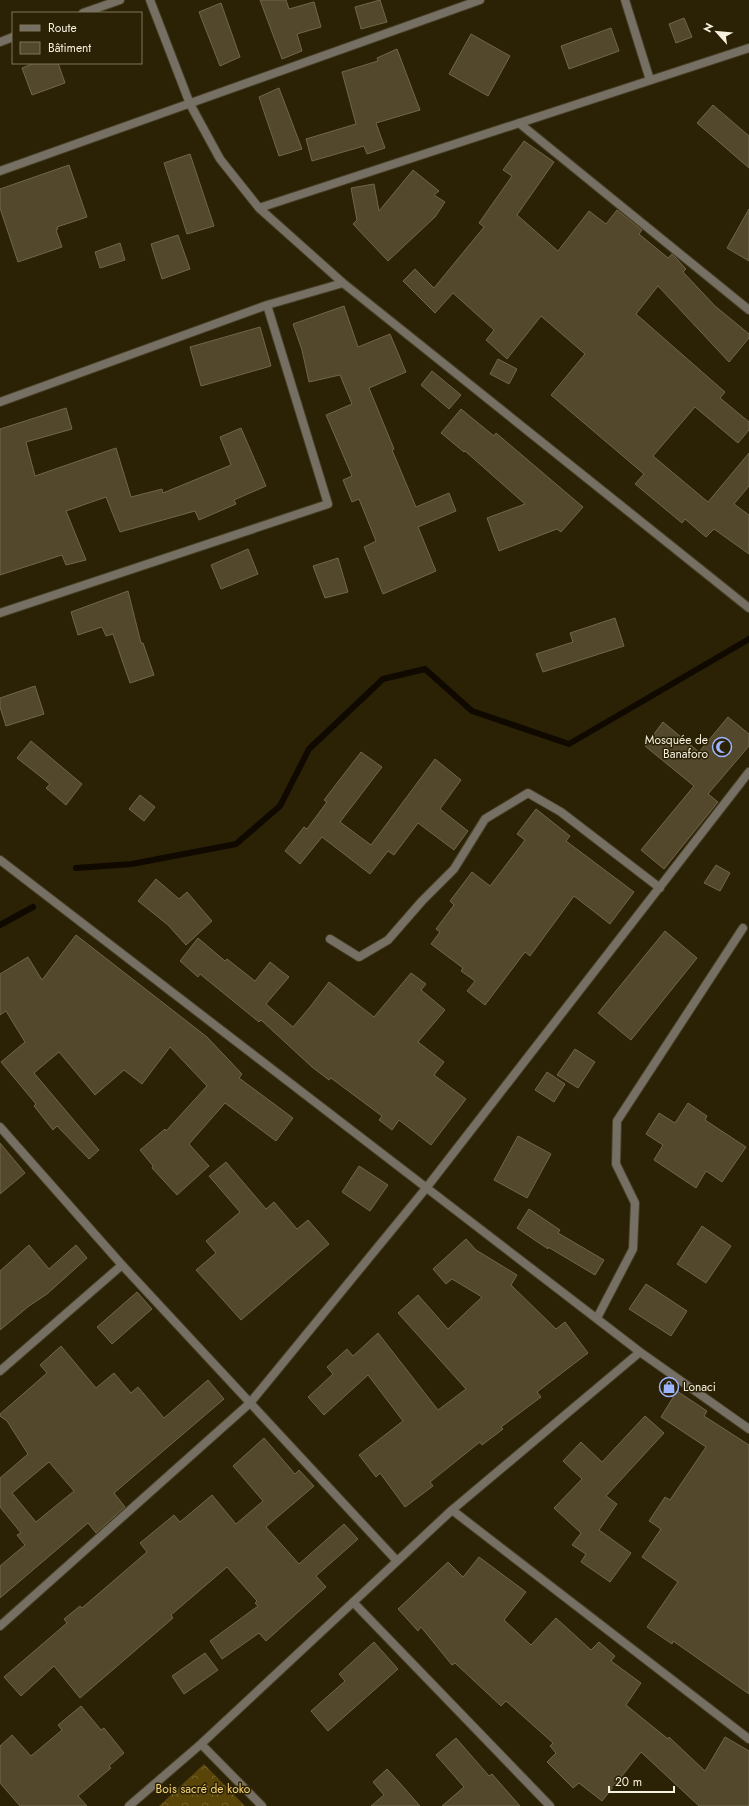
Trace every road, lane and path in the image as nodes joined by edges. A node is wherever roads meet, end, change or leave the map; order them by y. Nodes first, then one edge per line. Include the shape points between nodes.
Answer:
1 (120, 0) edge
2 (150, 0) edge
3 (480, 0) edge
4 (625, 0) edge
5 (86, 12) edge
6 (12, 37) edge
7 (0, 42) edge
8 (749, 48) edge
9 (650, 80) junction
10 (190, 104) junction
11 (520, 123) junction
12 (0, 171) edge
13 (259, 208) junction
14 (343, 283) junction
15 (267, 305) junction
16 (749, 310) edge
17 (0, 402) edge
18 (749, 608) edge
19 (0, 613) edge
20 (749, 772) edge
21 (0, 860) edge
22 (660, 888) junction
23 (742, 928) dead end
24 (330, 939) dead end
25 (0, 1127) edge
26 (427, 1187) junction
27 (122, 1265) junction
28 (597, 1318) junction
29 (640, 1352) junction
30 (0, 1371) edge
31 (250, 1403) junction
32 (749, 1429) edge
33 (452, 1510) junction
34 (397, 1561) junction
35 (353, 1602) junction
36 (0, 1626) edge
37 (749, 1738) edge
38 (201, 1744) junction
39 (129, 1806) edge
40 (262, 1806) edge
41 (550, 1806) edge

1 - 5 street
2 - 10 street
3 - 10 street
4 - 9 street
6 - 7 street
8 - 9 street
9 - 11 street
10 - 12 street
10 - 13 street via 220,160
11 - 13 street
11 - 16 street
13 - 14 street
14 - 15 street
14 - 18 street
15 - 17 street
15 - 19 street via 328,504
20 - 22 street
21 - 26 street
22 - 24 street via 561,812 528,793 485,819 454,869 388,940 359,957
22 - 26 street
23 - 28 street via 617,1122 616,1164 635,1203 633,1249
25 - 27 street
26 - 28 street
26 - 31 street
27 - 30 street
27 - 31 street
28 - 29 street
29 - 32 street
29 - 33 street
31 - 34 street
31 - 36 street
33 - 34 street
33 - 37 street
34 - 35 street
35 - 38 street
35 - 41 street
38 - 39 street
38 - 40 street

